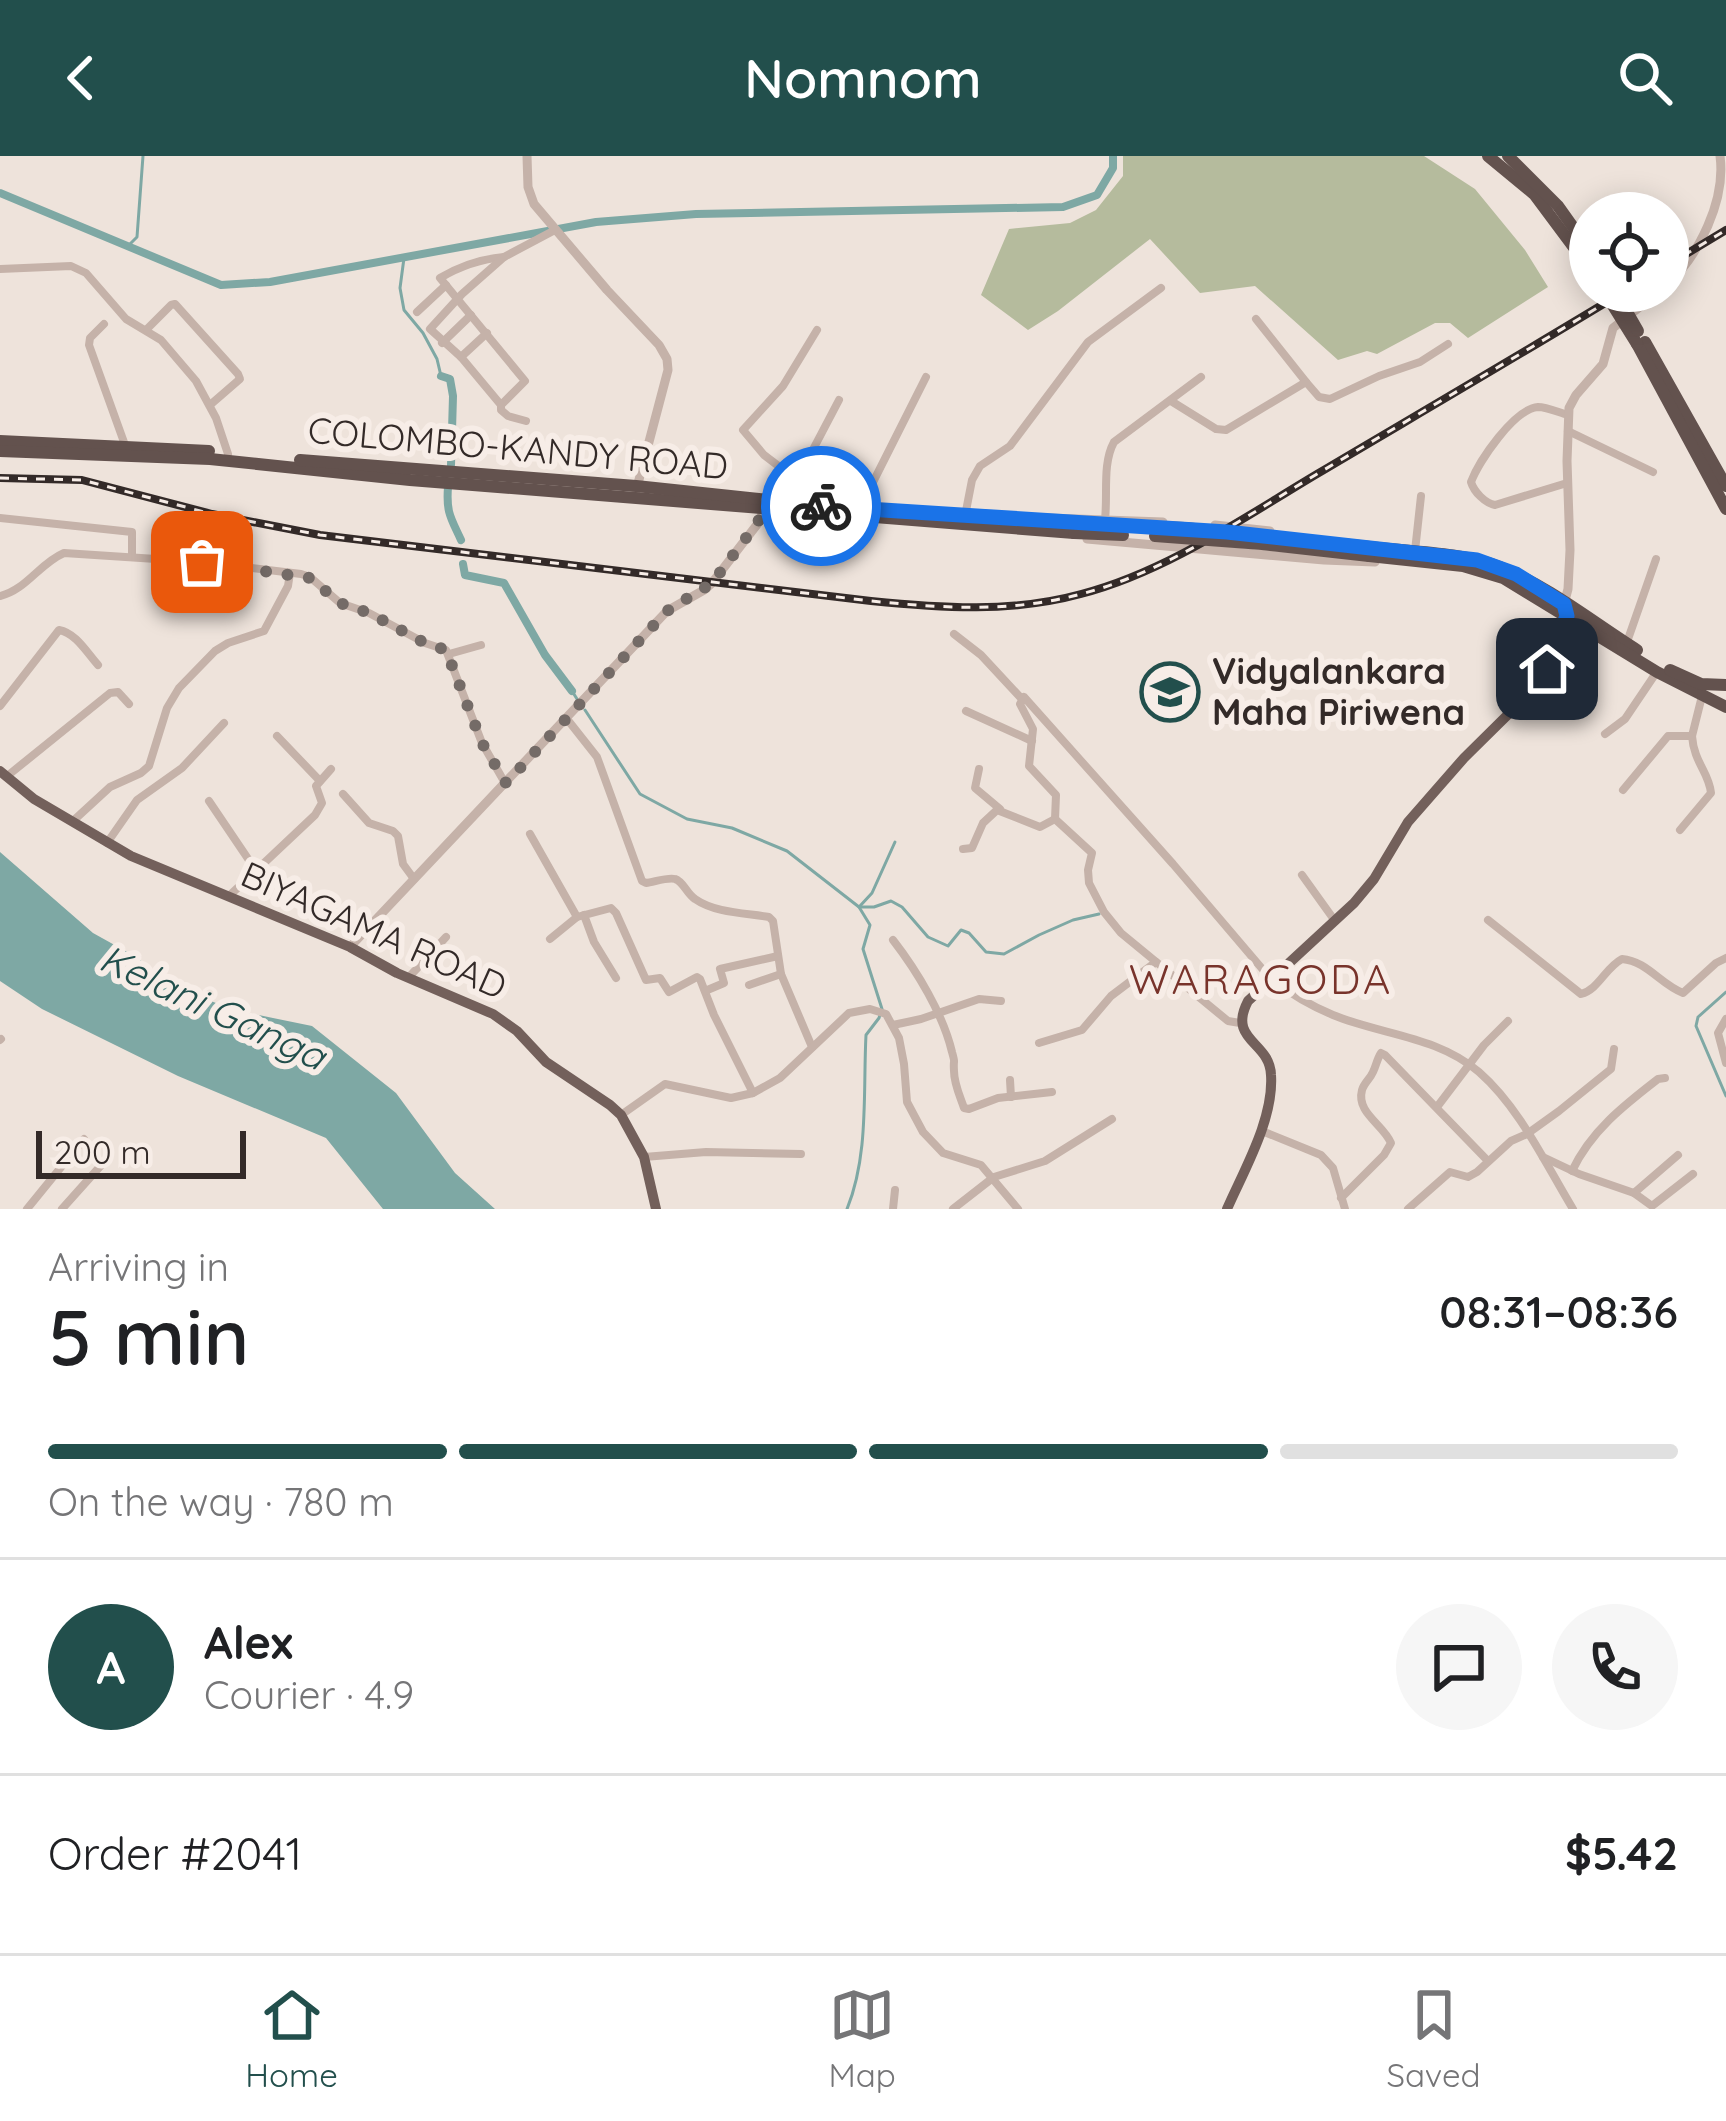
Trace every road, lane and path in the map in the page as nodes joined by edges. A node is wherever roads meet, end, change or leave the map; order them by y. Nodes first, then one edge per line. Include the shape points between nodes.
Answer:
1 (526, 156) edge
2 (1488, 156) edge
3 (1508, 156) edge
4 (1720, 156) edge
5 (1569, 221) edge
6 (555, 230) junction
7 (1569, 238) edge
8 (504, 257) junction
9 (1689, 263) edge
10 (0, 269) edge
11 (446, 285) junction
12 (1161, 288) dead end
13 (458, 300) junction
14 (417, 312) dead end
15 (1619, 312) edge
16 (1625, 312) edge
17 (1633, 312) edge
18 (472, 315) junction
19 (1256, 319) dead end
20 (104, 324) dead end
21 (147, 329) junction
22 (818, 330) dead end
23 (487, 333) junction
24 (442, 343) junction
25 (1640, 343) junction
26 (1448, 344) dead end
27 (460, 358) junction
28 (926, 376) dead end
29 (1201, 377) dead end
30 (1306, 382) junction
31 (839, 400) dead end
32 (1171, 400) junction
33 (210, 405) junction
34 (501, 405) junction
35 (1568, 415) junction
36 (526, 421) dead end
37 (1567, 430) junction
38 (0, 441) edge
39 (125, 445) junction
40 (0, 451) edge
41 (228, 454) junction
42 (1653, 472) dead end
43 (797, 480) junction
44 (1567, 483) junction
45 (1726, 486) edge
46 (636, 492) junction
47 (1421, 496) dead end
48 (765, 504) junction
49 (810, 505) junction
50 (860, 508) junction
51 (1726, 509) edge
52 (965, 516) junction
53 (0, 518) edge
54 (1105, 519) junction
55 (1142, 520) junction
56 (1030, 526) junction
57 (1251, 529) junction
58 (1142, 542) junction
59 (1250, 552) junction
60 (1415, 555) junction
61 (133, 557) junction
62 (1656, 559) dead end
63 (290, 573) junction
64 (0, 596) edge
65 (1566, 610) junction
66 (954, 634) dead end
67 (1626, 644) junction
68 (481, 645) dead end
69 (449, 654) junction
70 (98, 665) dead end
71 (1657, 672) junction
72 (1726, 685) edge
73 (1704, 695) junction
74 (1726, 696) edge
75 (1022, 698) junction
76 (129, 704) dead end
77 (0, 706) edge
78 (1726, 707) edge
79 (966, 711) dead end
80 (567, 719) junction
81 (224, 723) dead end
82 (1605, 734) dead end
83 (277, 736) dead end
84 (1692, 736) junction
85 (1032, 742) junction
86 (331, 769) dead end
87 (979, 769) dead end
88 (3, 774) edge
89 (320, 781) junction
90 (506, 783) junction
91 (1623, 790) dead end
92 (343, 794) dead end
93 (209, 801) dead end
94 (1002, 810) junction
95 (1054, 819) junction
96 (72, 822) junction
97 (1680, 830) dead end
98 (530, 834) dead end
99 (107, 842) junction
100 (963, 849) dead end
101 (257, 872) junction
102 (1302, 875) dead end
103 (414, 879) junction
104 (228, 896) junction
105 (581, 916) junction
106 (1488, 920) dead end
107 (1336, 922) junction
108 (446, 937) dead end
109 (550, 939) dead end
110 (893, 940) dead end
111 (350, 946) junction
112 (778, 956) junction
113 (1726, 958) edge
114 (1156, 962) junction
115 (781, 974) junction
116 (408, 978) junction
117 (616, 978) dead end
118 (1270, 978) junction
119 (749, 985) dead end
120 (705, 991) junction
121 (1001, 1001) dead end
122 (938, 1012) junction
123 (1726, 1019) edge
124 (1508, 1021) dead end
125 (1240, 1023) junction
126 (893, 1025) junction
127 (1039, 1043) dead end
128 (812, 1047) junction
129 (1614, 1049) dead end
130 (1726, 1063) edge
131 (1470, 1065) junction
132 (1665, 1078) dead end
133 (1010, 1080) dead end
134 (1052, 1092) dead end
135 (753, 1093) junction
136 (1011, 1097) junction
137 (1436, 1107) junction
138 (621, 1115) junction
139 (1112, 1119) dead end
140 (1262, 1131) junction
141 (1527, 1134) junction
142 (84, 1138) dead end
143 (801, 1154) dead end
144 (1678, 1155) dead end
145 (1541, 1156) junction
146 (644, 1157) junction
147 (1487, 1160) junction
148 (104, 1162) dead end
149 (1572, 1171) junction
150 (1693, 1174) dead end
151 (994, 1178) junction
152 (895, 1190) dead end
153 (1634, 1193) junction
154 (1341, 1198) junction
155 (27, 1209) edge
156 (62, 1209) edge
157 (656, 1209) edge
158 (893, 1209) edge
159 (953, 1209) edge
160 (1017, 1209) edge
161 (1227, 1209) edge
162 (1345, 1209) edge
163 (1408, 1209) edge
164 (1573, 1209) edge

1 - 6 street via 528,188
2 - 7 highway via 1534,194
3 - 5 highway
4 - 9 street via 1723,178 1704,243
6 - 8 street
6 - 46 street via 668,359
8 - 11 street via 453,270 440,278
8 - 13 street
10 - 21 street via 78,268 126,319
11 - 13 street
11 - 14 street
12 - 52 street via 1088,342 1010,446 980,466
13 - 18 street
13 - 24 street via 431,326
15 - 25 highway, bridge
16 - 25 highway, bridge
17 - 35 street via 1613,328 1603,364
18 - 23 street
18 - 24 street
19 - 30 street
20 - 39 street via 89,344
21 - 33 street
21 - 33 street via 175,304 238,374
22 - 43 street via 743,430
23 - 27 street
23 - 34 street via 525,381
24 - 27 street
25 - 45 highway
25 - 51 highway
26 - 30 street via 1330,399
27 - 34 street
28 - 50 street
29 - 32 street
30 - 32 street via 1226,430
31 - 43 street
32 - 54 street via 1110,449
33 - 41 street
34 - 36 street
35 - 37 street
35 - 44 street via 1528,410 1493,442 1471,482 1492,505
37 - 42 street
37 - 44 street
38 - 39 highway, COLOMBO-KANDY ROAD
39 - 41 highway, COLOMBO-KANDY ROAD
40 - 46 highway, COLOMBO-KANDY ROAD via 210,458 410,480
41 - 46 highway, COLOMBO-KANDY ROAD
43 - 49 street
44 - 65 street
46 - 48 highway, COLOMBO-KANDY ROAD
47 - 60 street
48 - 49 highway, COLOMBO-KANDY ROAD
48 - 56 highway, COLOMBO-KANDY ROAD
48 - 80 street via 712,583 667,611
49 - 50 highway, COLOMBO-KANDY ROAD
50 - 52 highway, COLOMBO-KANDY ROAD
52 - 56 highway, COLOMBO-KANDY ROAD
53 - 61 street via 132,532
54 - 55 street
54 - 56 street via 1058,517
55 - 57 street
55 - 58 street
56 - 58 street via 1060,538
56 - 60 highway, bridge via 1206,530
57 - 59 street
57 - 60 street via 1390,544
58 - 59 street
59 - 60 street via 1324,560
60 - 65 highway via 1493,565
61 - 63 street
61 - 64 street via 59,554
62 - 67 street
63 - 69 street
63 - 96 street via 264,631 215,651 179,688 149,766
65 - 67 highway
65 - 71 highway
65 - 107 main road via 1541,682 1408,822
66 - 75 street
67 - 72 highway via 1701,684
68 - 69 street
69 - 90 street
70 - 77 street via 59,630
71 - 73 highway
71 - 82 street
73 - 74 highway
73 - 78 highway
73 - 84 street
75 - 85 street
75 - 118 street
76 - 88 street via 110,693
79 - 85 street
80 - 90 street
80 - 112 street via 597,757 642,881 674,879 703,904 769,916
81 - 99 street via 137,800
83 - 89 street
84 - 91 street via 1668,736
84 - 97 street via 1711,794
85 - 95 street via 1029,766 1056,795
86 - 89 street
87 - 94 street via 975,788
88 - 96 main road, BIYAGAMA ROAD
89 - 101 street via 321,807
90 - 103 street
92 - 103 street via 369,823 398,836
93 - 101 street
94 - 95 street via 1034,826
94 - 100 street
95 - 114 street via 1092,854 1089,883 1104,912
96 - 99 main road, BIYAGAMA ROAD
98 - 105 street
99 - 104 main road, BIYAGAMA ROAD
101 - 104 street
102 - 107 street
103 - 111 street
104 - 111 main road, BIYAGAMA ROAD
105 - 109 street
105 - 117 street
105 - 120 street via 611,908 646,980 658,977 669,992 699,977
106 - 113 street via 1581,994 1622,959 1684,993
107 - 118 main road
108 - 116 street
110 - 122 street
111 - 116 main road, BIYAGAMA ROAD
112 - 115 street
112 - 120 street via 720,969 724,983
114 - 125 street
114 - 127 street via 1082,1030
115 - 119 street
115 - 128 street
116 - 138 main road, BIYAGAMA ROAD via 493,1014
118 - 125 main road via 1247,1001
118 - 131 street via 1334,1016 1435,1046
120 - 135 street
121 - 122 street
122 - 126 street
122 - 136 street via 964,1108
123 - 130 street via 1718,1033
124 - 131 street
125 - 140 main road via 1271,1071
126 - 128 street via 870,1009 849,1013
126 - 151 street via 907,1102 923,1132 943,1153 982,1165
128 - 135 street
129 - 141 street via 1611,1069
131 - 137 street
131 - 141 street
132 - 149 street via 1591,1138
133 - 136 street
134 - 136 street
135 - 138 street via 731,1098 665,1084
137 - 147 street
137 - 154 street via 1381,1053 1360,1098 1391,1143
138 - 146 main road, BIYAGAMA ROAD
139 - 151 street via 1046,1161
140 - 154 street via 1321,1155
140 - 161 main road
141 - 145 street
141 - 147 street
142 - 155 street
143 - 146 street
144 - 153 street
145 - 149 street
145 - 164 street
146 - 157 main road, BIYAGAMA ROAD
147 - 163 street via 1468,1177 1450,1172
148 - 156 street
149 - 153 street
150 - 153 street via 1652,1206
151 - 159 street
151 - 160 street
152 - 158 street
154 - 162 street

